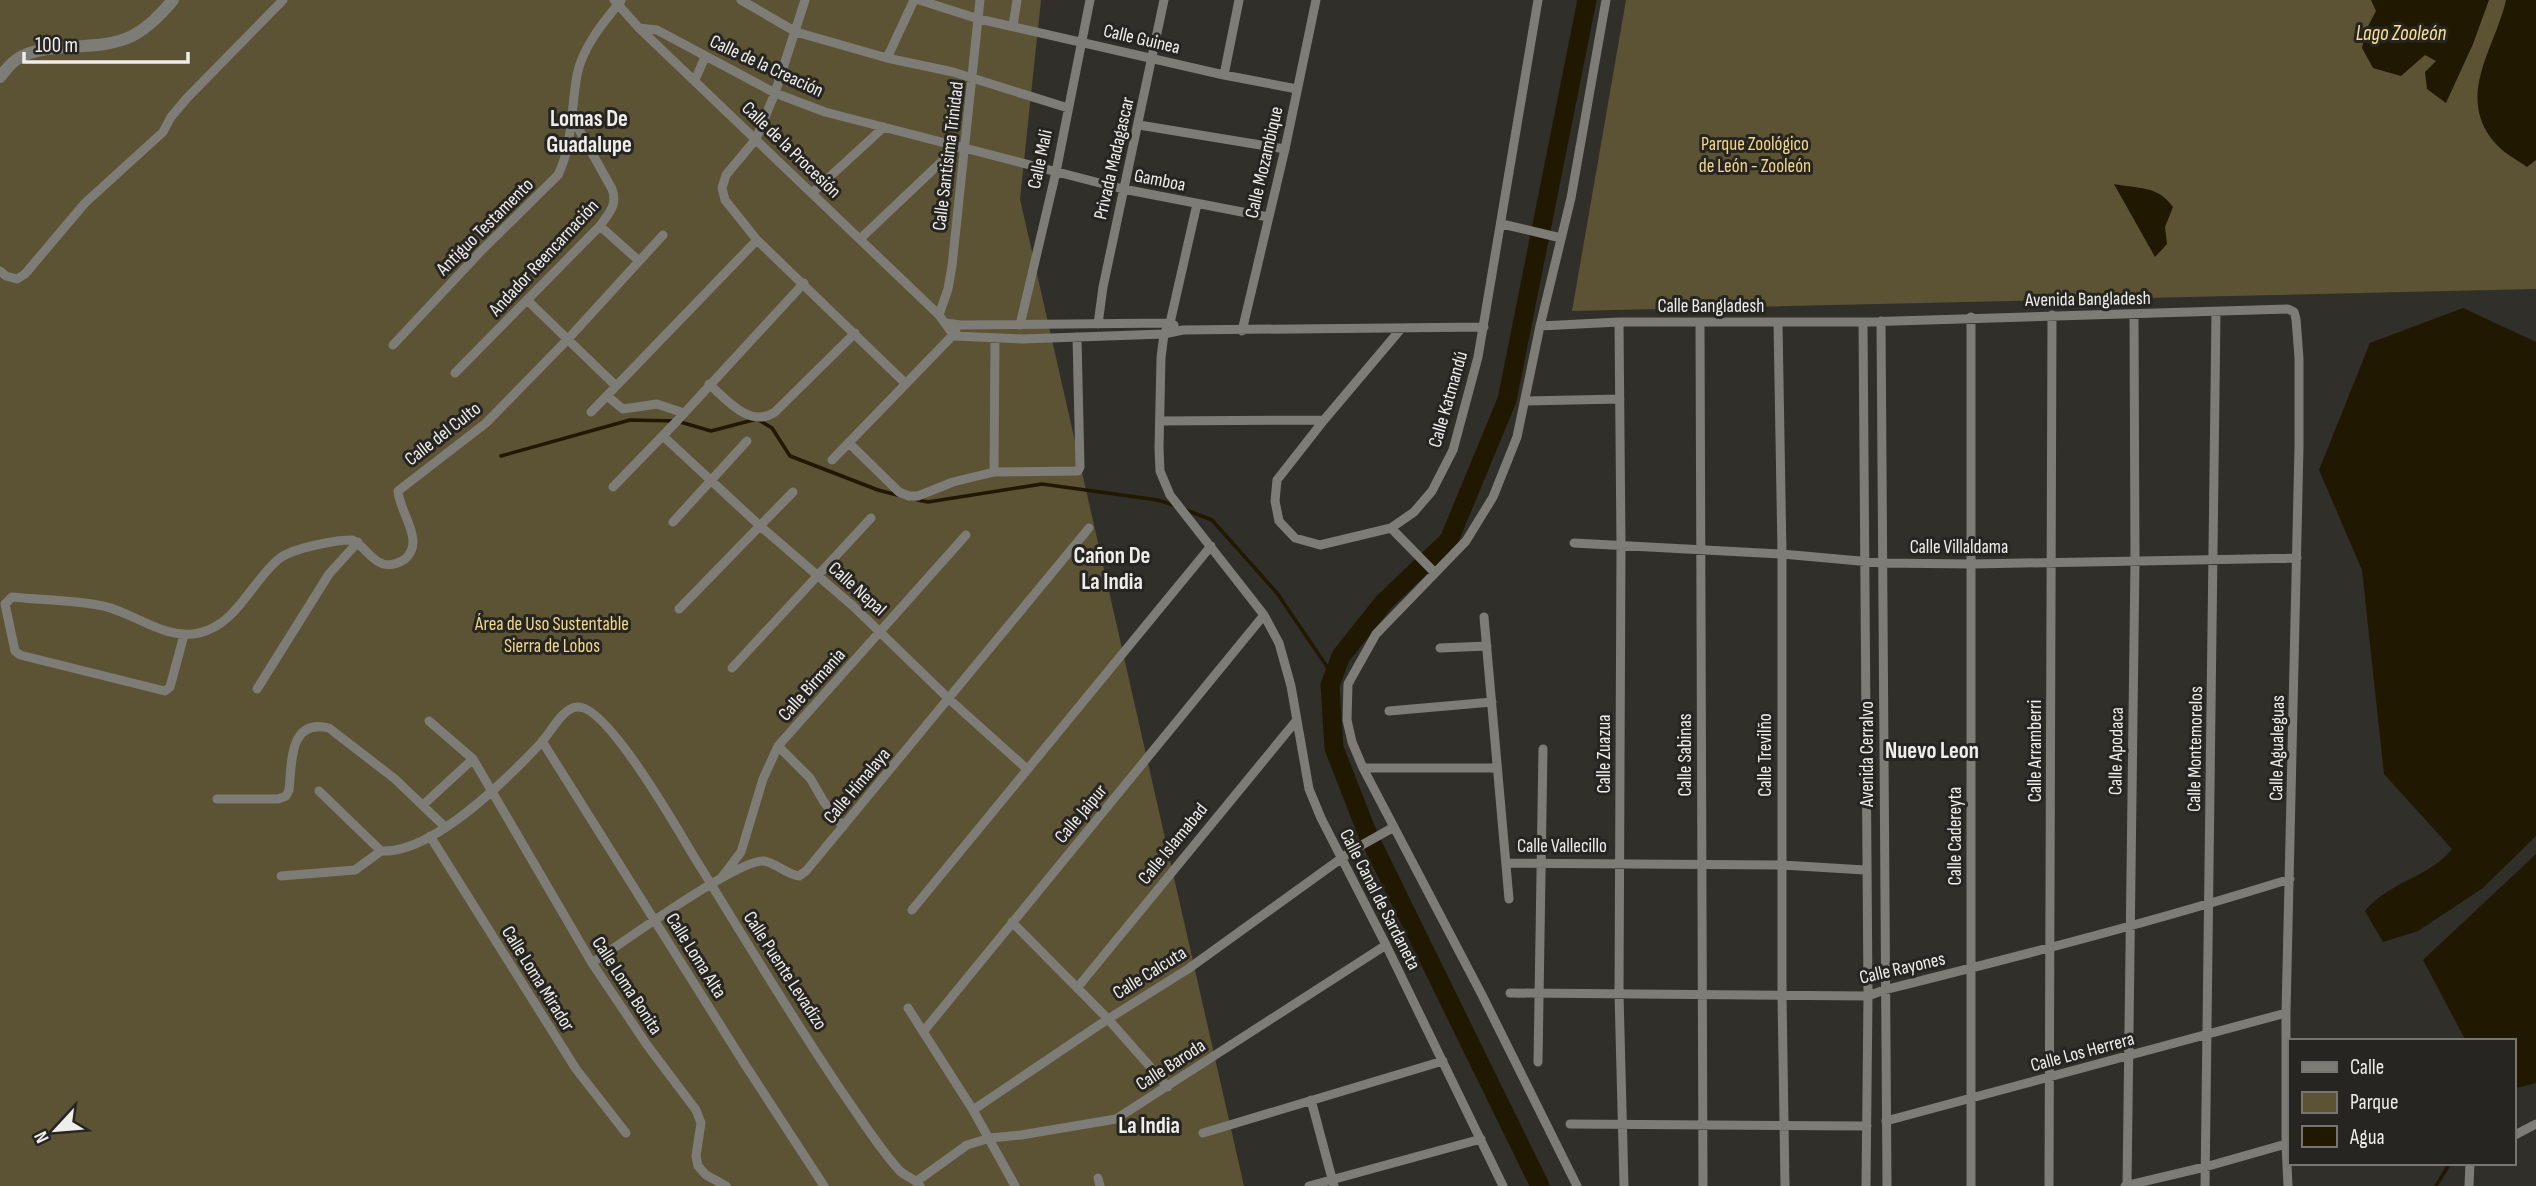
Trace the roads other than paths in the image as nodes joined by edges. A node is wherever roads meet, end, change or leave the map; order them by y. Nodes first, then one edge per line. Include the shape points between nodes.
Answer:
1 (173, 0) edge
2 (283, 0) edge
3 (741, 0) edge
4 (805, 0) edge
5 (914, 0) edge
6 (919, 0) edge
7 (980, 0) edge
8 (1017, 0) edge
9 (1090, 0) edge
10 (1164, 0) edge
11 (1239, 0) edge
12 (1316, 0) edge
13 (1538, 0) edge
14 (1606, 0) edge
15 (618, 1) edge
16 (979, 19) junction
17 (1013, 26) junction
18 (639, 28) junction
19 (796, 32) junction
20 (1081, 42) junction
21 (705, 57) junction
22 (887, 58) junction
23 (1152, 59) junction
24 (1224, 75) junction
25 (0, 77) edge
26 (973, 79) junction
27 (695, 80) junction
28 (1297, 89) junction
29 (775, 93) junction
30 (1068, 108) junction
31 (572, 117) junction
32 (1139, 125) junction
33 (884, 127) junction
34 (756, 139) junction
35 (960, 149) junction
36 (1285, 149) junction
37 (1056, 172) junction
38 (1123, 190) junction
39 (811, 193) junction
40 (1198, 204) junction
41 (1268, 218) junction
42 (1502, 225) junction
43 (600, 226) junction
44 (663, 235) dead end
45 (860, 238) junction
46 (1561, 238) junction
47 (757, 240) junction
48 (638, 260) junction
49 (0, 271) edge
50 (804, 283) junction
51 (527, 300) junction
52 (2216, 312) junction
53 (2294, 312) joint
54 (2052, 315) junction
55 (2134, 316) junction
56 (1971, 317) junction
57 (942, 319) junction
58 (1881, 321) junction
59 (1619, 322) junction
60 (1863, 322) junction
61 (1170, 323) junction
62 (1700, 323) junction
63 (1778, 323) junction
64 (1098, 324) junction
65 (961, 325) junction
66 (1020, 325) junction
67 (1540, 326) junction
68 (1484, 327) junction
69 (1183, 330) junction
70 (1400, 330) junction
71 (1242, 331) junction
72 (855, 334) junction
73 (1164, 334) junction
74 (954, 336) junction
75 (1077, 337) junction
76 (568, 339) junction
77 (995, 339) junction
78 (393, 345) dead end
79 (455, 373) dead end
80 (905, 383) junction
81 (709, 384) junction
82 (616, 386) junction
83 (607, 396) junction
84 (1620, 399) junction
85 (1526, 401) junction
86 (591, 412) dead end
87 (684, 413) junction
88 (1324, 420) junction
89 (1160, 421) junction
90 (663, 436) junction
91 (747, 441) dead end
92 (849, 443) junction
93 (832, 460) dead end
94 (994, 472) junction
95 (710, 480) junction
96 (613, 487) dead end
97 (793, 492) dead end
98 (872, 518) dead end
99 (673, 522) dead end
100 (759, 525) junction
101 (1089, 528) dead end
102 (1391, 528) junction
103 (966, 535) dead end
104 (358, 542) junction
105 (1574, 543) dead end
106 (1621, 545) junction
107 (1211, 546) junction
108 (1702, 551) junction
109 (1782, 554) junction
110 (2297, 558) junction
111 (1866, 560) junction
112 (2215, 560) junction
113 (2135, 561) junction
114 (1882, 563) junction
115 (2052, 563) junction
116 (1973, 564) junction
117 (1432, 570) junction
118 (818, 575) junction
119 (678, 609) dead end
120 (1264, 615) junction
121 (1484, 617) dead end
122 (881, 632) junction
123 (184, 635) junction
124 (1487, 646) junction
125 (1440, 648) dead end
126 (732, 667) dead end
127 (257, 689) dead end
128 (950, 699) junction
129 (1492, 702) junction
130 (1389, 711) dead end
131 (429, 721) dead end
132 (1296, 721) junction
133 (542, 741) junction
134 (778, 746) junction
135 (1543, 749) dead end
136 (473, 760) junction
137 (1363, 768) junction
138 (1497, 768) junction
139 (1027, 769) junction
140 (319, 791) dead end
141 (493, 792) junction
142 (217, 799) dead end
143 (423, 805) junction
144 (444, 827) junction
145 (844, 827) junction
146 (1394, 827) junction
147 (430, 836) junction
148 (381, 850) junction
149 (1342, 860) junction
150 (1506, 863) junction
151 (1543, 863) junction
152 (1620, 863) junction
153 (1702, 865) junction
154 (1782, 865) junction
155 (1865, 870) junction
156 (281, 876) dead end
157 (721, 879) junction
158 (2290, 879) junction
159 (711, 883) junction
160 (1509, 899) dead end
161 (2208, 905) junction
162 (912, 910) dead end
163 (655, 920) junction
164 (1012, 922) junction
165 (2130, 926) junction
166 (1386, 945) junction
167 (2051, 949) junction
168 (592, 963) junction
169 (1972, 968) junction
170 (1077, 988) junction
171 (1884, 990) junction
172 (1510, 993) dead end
173 (1540, 994) junction
174 (1619, 994) junction
175 (1702, 995) junction
176 (1782, 995) junction
177 (1868, 996) junction
178 (908, 1009) dead end
179 (2286, 1013) junction
180 (1108, 1019) junction
181 (923, 1032) junction
182 (2208, 1035) junction
183 (2130, 1056) junction
184 (1443, 1061) junction
185 (1538, 1062) dead end
186 (2050, 1078) junction
187 (1168, 1087) junction
188 (1972, 1098) junction
189 (1311, 1100) junction
190 (973, 1110) junction
191 (1886, 1122) junction
192 (1570, 1124) dead end
193 (1621, 1124) junction
194 (2536, 1124) edge
195 (1702, 1125) junction
196 (1867, 1126) junction
197 (1783, 1127) junction
198 (626, 1133) dead end
199 (1203, 1133) dead end
200 (2515, 1135) edge
201 (990, 1138) junction
202 (1481, 1139) junction
203 (2286, 1144) junction
204 (2470, 1165) edge
205 (2205, 1167) junction
206 (1333, 1183) edge
207 (918, 1184) edge
208 (726, 1186) edge
209 (824, 1186) edge
210 (1015, 1186) edge
211 (1309, 1186) edge
212 (1503, 1186) edge
213 (1577, 1186) edge
214 (1624, 1186) edge
215 (1703, 1186) edge
216 (1785, 1186) edge
217 (1866, 1186) edge
218 (1886, 1186) edge
219 (1971, 1186) edge
220 (2049, 1186) edge
221 (2127, 1186) edge
222 (2205, 1186) edge
223 (2288, 1186) edge
224 (2469, 1186) edge

1 - 25 street via 132,36 112,43 33,52 11,64
2 - 49 street via 187,98 163,132 74,215 25,274 18,278
3 - 19 street
4 - 19 street
5 - 22 street
6 - 16 street, Calle Guinea
7 - 16 street, Calle Santisima Trinidad
8 - 17 street
9 - 20 street, Calle Mali
10 - 23 street, Privada Madagascar
11 - 24 street
12 - 28 street, Calle Mozambique
13 - 42 street, Calle Katmandú
14 - 46 street
15 - 18 street, Calle de la Procesión
15 - 31 street, Antiguo Testamento via 588,46 578,72
16 - 17 street, Calle Guinea
16 - 26 street, Calle Santisima Trinidad
17 - 20 street, Calle Guinea
18 - 21 street, Calle de la Creación via 657,30
18 - 27 street, Calle de la Procesión
19 - 22 street
19 - 29 street
20 - 23 street, Calle Guinea
20 - 30 street, Calle Mali
21 - 27 street
21 - 29 street, Calle de la Creación
22 - 26 street
23 - 24 street, Calle Guinea
23 - 32 street, Privada Madagascar
24 - 28 street, Calle Guinea
26 - 30 street
26 - 35 street, Calle Santisima Trinidad
27 - 34 street, Calle de la Procesión
28 - 36 street, Calle Mozambique
29 - 33 street, Calle de la Creación
29 - 34 street
30 - 37 street, Calle Mali
31 - 43 street, Andador Reencarnación via 615,198
31 - 78 street, Antiguo Testamento via 558,175
32 - 36 street
32 - 38 street, Privada Madagascar
33 - 35 street, Calle de la Creación
33 - 39 street
34 - 39 street, Calle de la Procesión
34 - 47 street via 726,175 722,188 725,200
35 - 37 street, Gamboa
35 - 45 street
35 - 57 street, Calle Santisima Trinidad
36 - 41 street, Calle Mozambique
37 - 38 street, Gamboa
37 - 66 street, Calle Mali
38 - 40 street, Gamboa
38 - 64 street, Privada Madagascar
39 - 45 street, Calle de la Procesión
40 - 41 street, Gamboa
40 - 61 street
41 - 71 street, Calle Mozambique
42 - 46 street
42 - 68 street, Calle Katmandú
43 - 48 street
43 - 51 street, Andador Reencarnación
44 - 48 street, Calle del Culto
45 - 57 street, Calle de la Procesión
46 - 67 street
47 - 50 street
47 - 82 street
48 - 76 street, Calle del Culto
50 - 72 street
50 - 81 street
51 - 76 street
51 - 79 street, Andador Reencarnación
52 - 53 street, Avenida Bangladesh
52 - 55 street, Avenida Bangladesh
52 - 112 street, Calle Montemorelos
53 - 110 street, Calle Agualeguas via 2299,398
54 - 55 street, Avenida Bangladesh
54 - 56 street, Avenida Bangladesh
54 - 115 street, Calle Arramberri
55 - 113 street, Calle Apodaca
56 - 58 street, Avenida Bangladesh
56 - 116 street, Calle Cadereyta
57 - 65 street
57 - 74 street, Calle de la Procesión
58 - 60 street, Calle Bangladesh
58 - 114 street, Avenida Cerralvo
59 - 62 street, Calle Bangladesh
59 - 67 street, Calle Bangladesh
59 - 84 street, Calle Zuazua
60 - 63 street, Calle Bangladesh
60 - 111 street, Avenida Cerralvo
61 - 64 street
61 - 69 street
61 - 73 street
62 - 63 street, Calle Bangladesh
62 - 108 street, Calle Sabinas
63 - 109 street, Calle Trevilño
64 - 66 street
65 - 66 street
65 - 74 street
67 - 85 street
68 - 70 street
68 - 102 street, Calle Katmandú via 1453,450 1432,491 1414,512
69 - 71 street
69 - 73 street
70 - 71 street
70 - 88 street
72 - 80 street
72 - 81 street via 766,416 736,409
73 - 75 street
73 - 89 street
74 - 77 street
74 - 80 street
75 - 77 street
75 - 94 street via 1078,471
76 - 82 street
76 - 104 street, Calle del Culto via 486,423 397,491 414,540 403,560 383,564
77 - 94 street
80 - 92 street
81 - 87 street
82 - 83 street
83 - 86 street
83 - 87 street via 624,409 657,404
84 - 85 street
84 - 106 street, Calle Zuazua
85 - 117 street via 1493,497 1466,541
87 - 90 street
88 - 89 street
88 - 102 street, Calle Katmandú via 1277,480 1279,522 1295,538 1320,545
89 - 107 street via 1160,471 1170,495
90 - 95 street, Calle Nepal
90 - 96 street
91 - 95 street
92 - 93 street
92 - 94 street via 899,492 909,496
95 - 99 street
95 - 100 street, Calle Nepal
97 - 100 street
98 - 118 street
100 - 118 street, Calle Nepal
100 - 119 street
101 - 128 street, Calle Himalaya
102 - 117 street
103 - 122 street, Calle Birmania
104 - 123 street via 345,540 290,552 229,617 209,629
104 - 127 street via 329,575
105 - 106 street, Calle Villaldama
106 - 108 street, Calle Villaldama
106 - 152 street, Calle Zuazua
107 - 120 street
107 - 139 street
108 - 109 street, Calle Villaldama
108 - 153 street, Calle Sabinas
109 - 111 street, Calle Villaldama
109 - 154 street, Calle Trevilño
110 - 112 street, Calle Villaldama
110 - 158 street, Calle Agualeguas
111 - 114 street, Calle Villaldama
111 - 155 street, Avenida Cerralvo
112 - 113 street, Calle Villaldama
112 - 161 street, Calle Montemorelos
113 - 115 street, Calle Villaldama
113 - 165 street, Calle Apodaca
114 - 116 street, Calle Villaldama
114 - 171 street, Avenida Cerralvo
115 - 116 street, Calle Villaldama
115 - 167 street, Calle Arramberri
116 - 169 street, Calle Cadereyta
117 - 137 street via 1376,634 1348,684 1347,720
118 - 122 street, Calle Nepal
118 - 126 street
120 - 132 street, Calle Canal de Sardaneta via 1279,642
120 - 164 street, Calle Jaipur
121 - 124 street, Calle Vallecillo
122 - 128 street, Calle Nepal
122 - 134 street, Calle Birmania
123 - 123 street via 99,605 12,597 5,604 15,651 20,655 165,691
124 - 125 street
124 - 129 street, Calle Vallecillo
128 - 139 street, Calle Nepal
128 - 145 street, Calle Himalaya
129 - 130 street
129 - 138 street, Calle Vallecillo
131 - 136 street, Calle Loma Bonita
132 - 149 street, Calle Canal de Sardaneta via 1309,789
132 - 170 street, Calle Islamabad
133 - 141 street
133 - 159 street, Calle Puente Levadizo via 575,706 610,730 635,761
133 - 163 street, Calle Loma Alta
134 - 145 street via 810,778
134 - 157 street, Calle Birmania via 741,852
135 - 151 street
136 - 141 street, Calle Loma Bonita
136 - 143 street
137 - 138 street
137 - 146 street
138 - 150 street, Calle Vallecillo
139 - 162 street
140 - 148 street
141 - 144 street
141 - 168 street, Calle Loma Bonita
142 - 143 street via 286,796 295,741 304,730 318,725 343,738
143 - 144 street
144 - 147 street
145 - 157 street, Calle Himalaya via 799,876 766,861
146 - 149 street, Calle Calcuta
146 - 213 street
147 - 148 street via 406,848
147 - 198 street, Calle Loma Mirador via 576,1069
148 - 156 street via 355,870
149 - 166 street, Calle Canal de Sardaneta
149 - 180 street, Calle Calcuta via 1188,969
150 - 151 street, Calle Vallecillo
150 - 160 street
151 - 152 street, Calle Vallecillo
151 - 173 street
152 - 153 street, Calle Vallecillo
152 - 174 street, Calle Zuazua
153 - 154 street, Calle Vallecillo
153 - 175 street, Calle Sabinas
154 - 155 street, Calle Vallecillo
154 - 176 street, Calle Trevilño
155 - 177 street, Avenida Cerralvo
157 - 159 street, Calle Himalaya
158 - 161 street, Calle Rayones
158 - 179 street, Calle Agualeguas
159 - 163 street, Calle Himalaya
159 - 207 street, Calle Puente Levadizo via 846,1097 902,1174
161 - 165 street, Calle Rayones
161 - 182 street, Calle Montemorelos
163 - 168 street, Calle Himalaya
163 - 209 street, Calle Loma Alta
164 - 170 street
164 - 181 street, Calle Jaipur
165 - 167 street, Calle Rayones
165 - 183 street, Calle Apodaca
166 - 184 street, Calle Canal de Sardaneta
166 - 187 street, Calle Baroda
167 - 169 street, Calle Rayones
167 - 186 street, Calle Arramberri
168 - 208 street, Calle Loma Bonita via 696,1110 701,1123 698,1166
169 - 171 street, Calle Rayones
169 - 188 street, Calle Cadereyta
170 - 180 street
171 - 177 street, Calle Rayones
171 - 191 street, Avenida Cerralvo
172 - 173 street, Calle Rayones
173 - 174 street, Calle Rayones
173 - 185 street
174 - 175 street, Calle Rayones
174 - 193 street, Calle Zuazua
175 - 176 street, Calle Rayones
175 - 195 street, Calle Sabinas
176 - 177 street, Calle Rayones
176 - 197 street, Calle Trevilño
177 - 196 street, Avenida Cerralvo
178 - 181 street
179 - 182 street, Calle Los Herrera
179 - 203 street, Calle Agualeguas
180 - 187 street
180 - 190 street, Calle Calcuta
181 - 190 street
182 - 183 street, Calle Los Herrera
182 - 205 street, Calle Montemorelos
183 - 186 street, Calle Los Herrera
183 - 221 street, Calle Apodaca
184 - 189 street
184 - 202 street, Calle Canal de Sardaneta
186 - 188 street, Calle Los Herrera
186 - 220 street, Calle Arramberri
187 - 201 street, Calle Baroda via 1116,1119
188 - 191 street, Calle Los Herrera
188 - 219 street, Calle Cadereyta
189 - 199 street
189 - 206 street
190 - 201 street
191 - 218 street, Avenida Cerralvo
192 - 193 street
193 - 195 street
193 - 214 street, Calle Zuazua
194 - 200 street
195 - 197 street
195 - 215 street, Calle Sabinas
196 - 197 street
196 - 217 street, Avenida Cerralvo
197 - 216 street, Calle Trevilño
201 - 207 street, Calle Baroda via 967,1145
201 - 210 street
202 - 206 street
202 - 212 street, Calle Canal de Sardaneta
203 - 205 street
203 - 223 street, Calle Agualeguas
204 - 224 street
205 - 221 street
205 - 222 street, Calle Montemorelos
206 - 211 street

